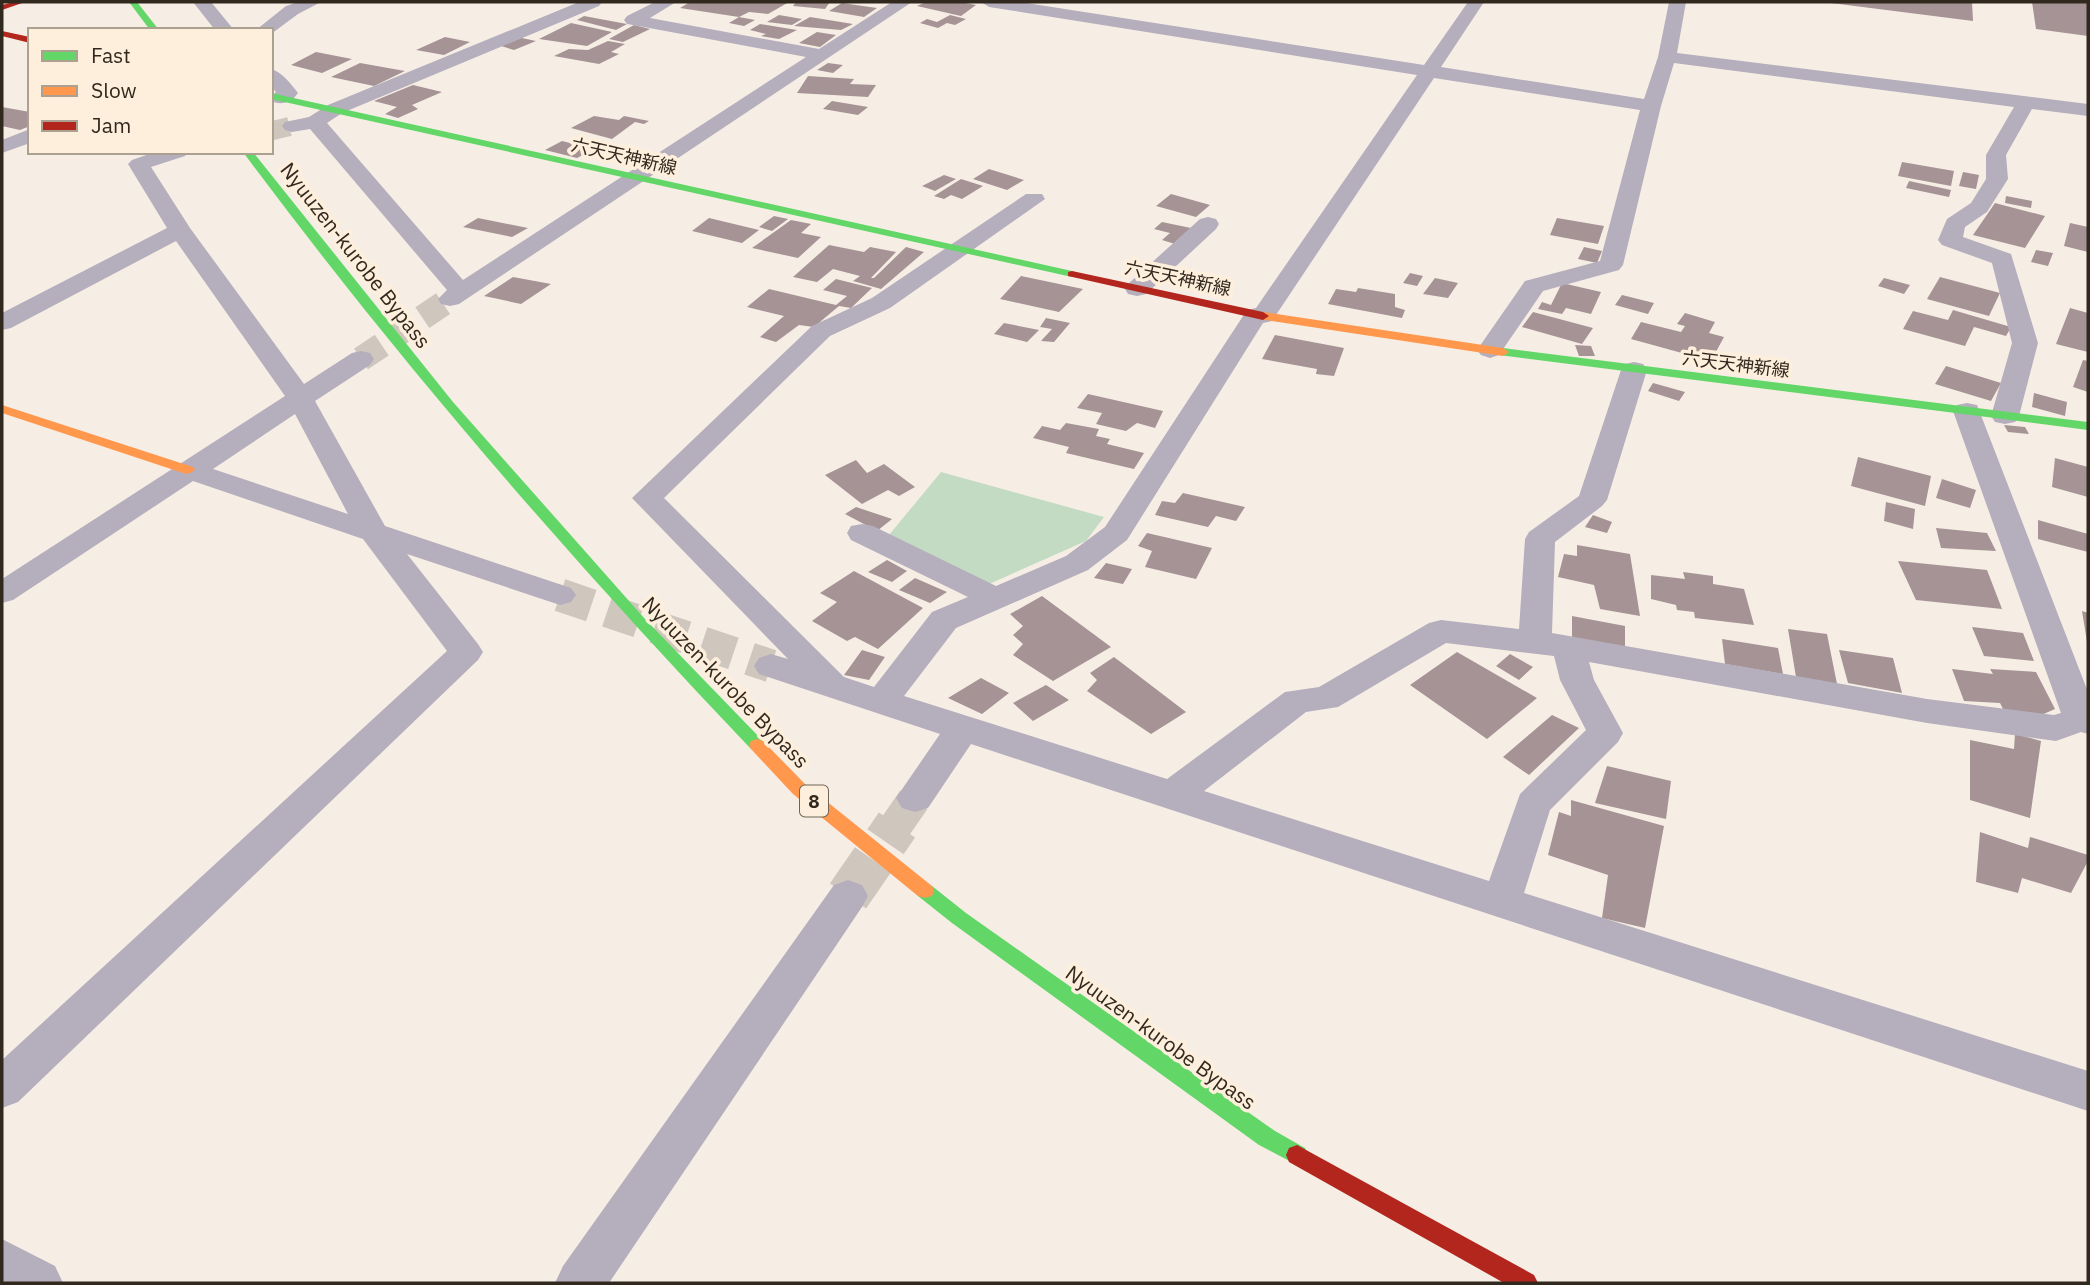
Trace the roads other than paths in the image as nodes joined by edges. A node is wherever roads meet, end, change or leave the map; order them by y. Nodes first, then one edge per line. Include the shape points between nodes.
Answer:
1 (21, 2) edge
2 (133, 2) edge
3 (202, 2) edge
4 (312, 2) edge
5 (593, 2) edge
6 (668, 2) edge
7 (903, 2) edge
8 (989, 2) edge
9 (1476, 2) edge
10 (1678, 2) edge
11 (2, 8) edge
12 (573, 10) junction
13 (621, 18) junction
14 (153, 28) edge
15 (223, 28) edge
16 (268, 28) edge
17 (3, 35) edge
18 (28, 40) edge
19 (822, 55) junction
20 (1667, 57) junction
21 (1428, 71) junction
22 (273, 77) edge
23 (276, 97) edge
24 (2026, 101) junction
25 (1651, 106) junction
26 (335, 109) junction
27 (2088, 110) edge
28 (315, 122) junction
29 (292, 127) tunnel mouth
30 (28, 136) edge
31 (2, 146) edge
32 (163, 154) edge
33 (250, 154) edge
34 (134, 158) edge
35 (633, 178) junction
36 (1034, 199) dead end
37 (1208, 224) dead end
38 (180, 230) junction
39 (958, 250) junction
40 (1137, 289) junction
41 (1259, 315) junction
42 (2, 323) edge
43 (1490, 350) junction
44 (361, 359) tunnel mouth
45 (1634, 370) junction
46 (300, 398) junction
47 (2, 409) edge
48 (1967, 411) junction
49 (2005, 416) junction
50 (2088, 426) edge
51 (188, 471) junction
52 (374, 533) junction
53 (862, 533) dead end
54 (2, 593) edge
55 (560, 595) tunnel mouth
56 (995, 598) junction
57 (1535, 642) junction
58 (1570, 647) junction
59 (771, 666) tunnel mouth
60 (833, 685) junction
61 (881, 700) junction
62 (2085, 720) edge
63 (964, 727) junction
64 (1174, 794) junction
65 (915, 798) tunnel mouth
66 (848, 896) tunnel mouth
67 (1502, 901) junction
68 (2, 1088) edge
69 (2088, 1091) edge
70 (2, 1263) edge
71 (38, 1283) edge
72 (580, 1283) edge
73 (1526, 1283) edge

1 - 11 main road
2 - 14 main road
3 - 15 street
4 - 16 street
5 - 12 street
6 - 13 street
7 - 19 street
8 - 21 street
9 - 21 street
10 - 20 street
12 - 13 street
12 - 26 street
13 - 19 street
17 - 18 main road
19 - 35 street
20 - 24 street
20 - 25 street
21 - 25 street
21 - 41 street
22 - 23 street via 288,93
23 - 26 main road, 六天天神新線
24 - 27 street
24 - 49 street via 1996,155 1997,179 1979,206 1955,224 1950,240 2003,259 2025,344
25 - 43 street via 1611,265 1534,286
26 - 28 street
26 - 35 main road, 六天天神新線
28 - 29 street
28 - 35 street via 455,295
30 - 31 street
32 - 34 street
33 - 73 main road, Nyuuzen-kurobe Bypass / 8 via 448,405 640,623 799,789 959,918 1267,1138
34 - 38 street
35 - 39 main road, 六天天神新線
36 - 39 street
37 - 40 street
38 - 42 street
38 - 46 street
39 - 40 main road, 六天天神新線
39 - 60 street via 881,303 821,331 647,498
40 - 41 main road, 六天天神新線
41 - 43 main road, 六天天神新線
41 - 56 street via 1116,533 1077,563
43 - 45 main road, 六天天神新線
44 - 46 street
45 - 48 main road, 六天天神新線
45 - 57 street via 1592,500 1540,539
46 - 51 street
46 - 52 street
47 - 51 main road
48 - 49 main road, 六天天神新線
48 - 62 street
49 - 50 main road, 六天天神新線
51 - 52 street
51 - 54 street
52 - 55 street
52 - 68 street via 466,652
53 - 56 street
56 - 61 street via 944,620
57 - 58 street
57 - 64 street via 1441,631 1326,698 1297,701
58 - 62 street via 1927,711 2056,728
58 - 67 street via 1577,680 1605,733 1533,804
59 - 60 street
60 - 61 street
61 - 63 street
63 - 64 street
63 - 65 street
64 - 67 street
66 - 72 street
67 - 69 street
70 - 71 street

